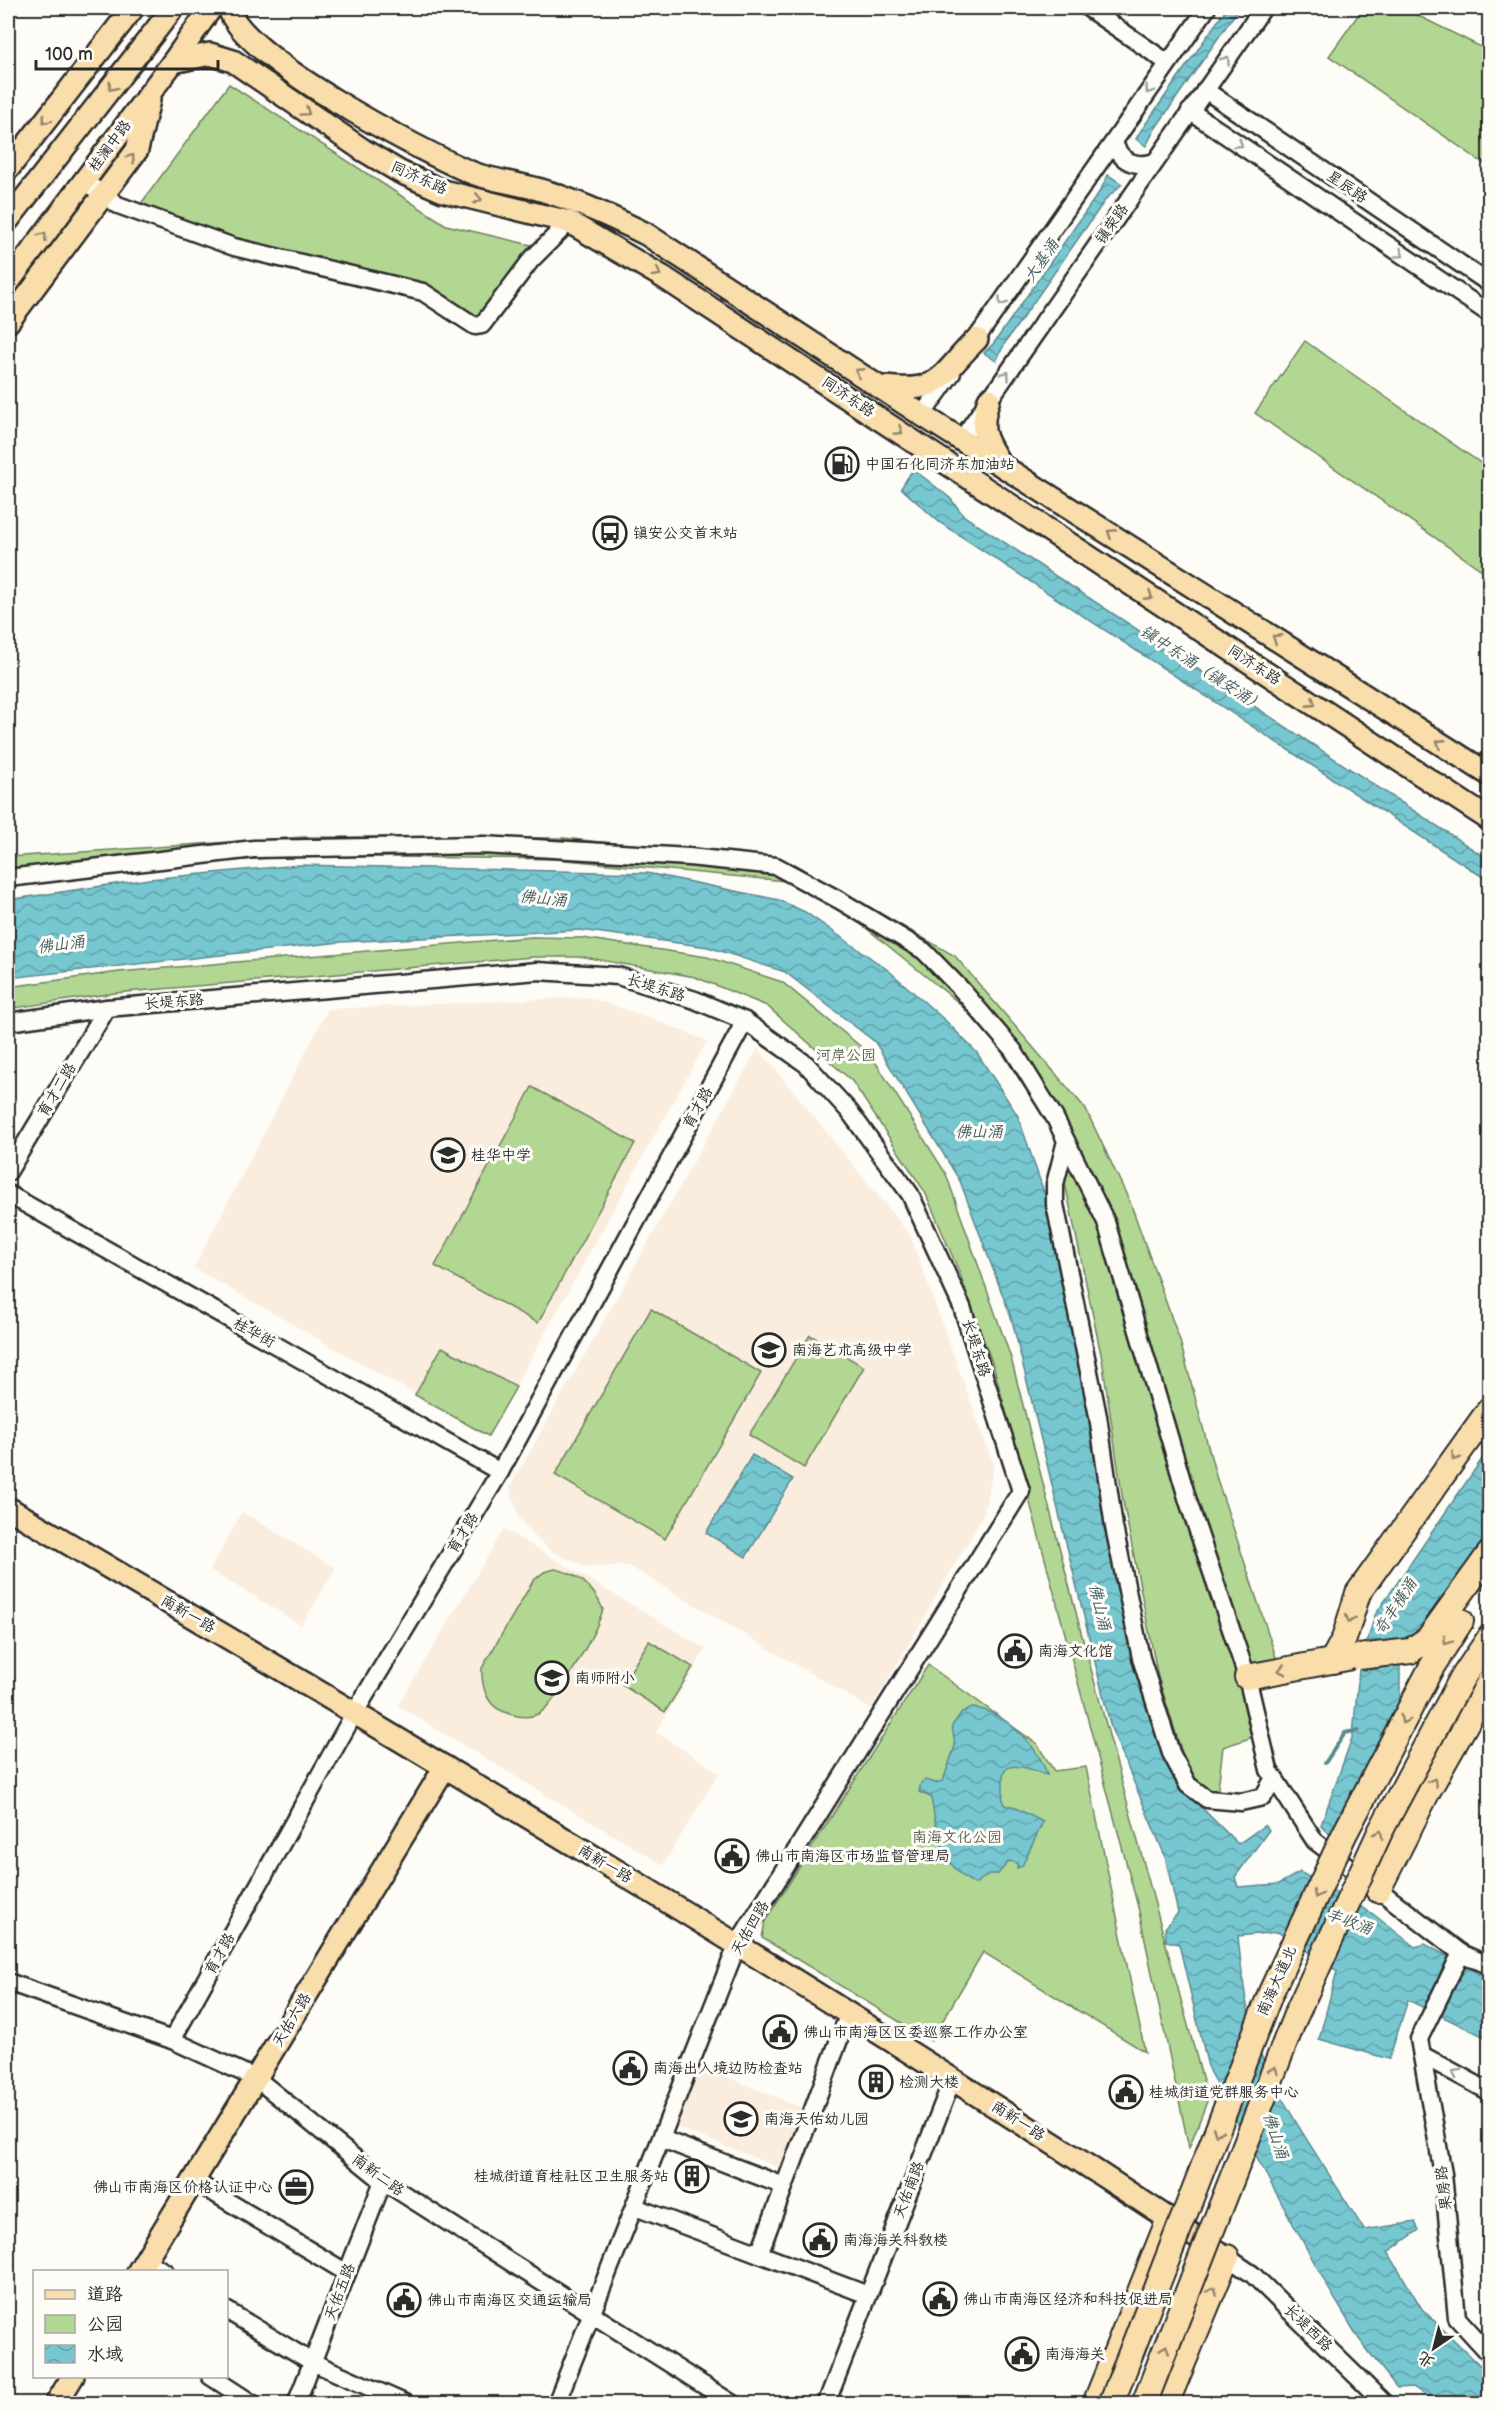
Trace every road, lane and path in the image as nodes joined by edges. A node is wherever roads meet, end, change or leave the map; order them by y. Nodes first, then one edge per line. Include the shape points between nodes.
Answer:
1 (135, 8) edge
2 (173, 8) edge
3 (211, 8) edge
4 (229, 8) edge
5 (1088, 8) edge
6 (1207, 8) edge
7 (1263, 8) edge
8 (136, 55) junction
9 (173, 62) junction
10 (1168, 63) junction
11 (258, 79) junction
12 (1205, 90) junction
13 (151, 92) junction
14 (322, 92) junction
15 (1190, 111) junction
16 (1114, 142) junction
17 (1155, 162) junction
18 (8, 169) edge
19 (84, 181) junction
20 (103, 195) junction
21 (8, 219) edge
22 (569, 222) junction
23 (8, 283) edge
24 (1490, 284) edge
25 (14, 300) edge
26 (1490, 314) edge
27 (8, 322) edge
28 (977, 339) junction
29 (883, 387) junction
30 (989, 399) junction
31 (922, 415) junction
32 (961, 440) junction
33 (1000, 462) junction
34 (1490, 775) edge
35 (1490, 820) edge
36 (8, 878) edge
37 (107, 1008) junction
38 (745, 1021) junction
39 (8, 1022) edge
40 (1066, 1141) junction
41 (8, 1172) edge
42 (8, 1194) edge
43 (1490, 1409) edge
44 (500, 1472) junction
45 (1021, 1491) joint
46 (8, 1508) edge
47 (1490, 1553) edge
48 (1490, 1580) edge
49 (1490, 1637) edge
50 (1332, 1661) junction
51 (1247, 1677) junction
52 (1490, 1681) edge
53 (355, 1712) junction
54 (445, 1767) junction
55 (1274, 1778) junction
56 (1378, 1890) junction
57 (738, 1943) junction
58 (1461, 1953) junction
59 (1490, 1966) edge
60 (8, 1982) edge
61 (849, 2013) junction
62 (172, 2040) junction
63 (1422, 2055) junction
64 (953, 2078) junction
65 (257, 2079) junction
66 (1490, 2092) edge
67 (662, 2139) junction
68 (195, 2181) junction
69 (383, 2181) junction
70 (784, 2186) junction
71 (635, 2207) junction
72 (1169, 2220) junction
73 (759, 2254) junction
74 (1227, 2257) junction
75 (142, 2266) edge
76 (160, 2270) edge
77 (347, 2273) junction
78 (868, 2295) junction
79 (228, 2311) edge
80 (593, 2315) junction
81 (1490, 2354) edge
82 (312, 2362) junction
83 (72, 2378) edge
84 (213, 2378) edge
85 (56, 2403) edge
86 (253, 2403) edge
87 (296, 2403) edge
88 (407, 2403) edge
89 (556, 2403) edge
90 (734, 2403) edge
91 (826, 2403) edge
92 (1095, 2403) edge
93 (1111, 2403) edge
94 (1144, 2403) edge
95 (1166, 2403) edge
96 (1385, 2403) edge

1 - 8 main road
1 -> 18 main road
2 - 8 main road
3 - 9 main road, 桂澜中路
4 - 14 main road, 同济东路 via 231,17 253,42
5 - 10 street
6 - 10 street
12 -> 7 street, 镇荣路
8 -> 21 main road
9 - 11 main road, 同济东路 via 210,54 233,61
9 - 13 main road, 桂澜中路
10 -> 16 street
11 - 14 main road via 251,66 252,60 259,58
11 -> 22 main road, 同济东路 via 400,172 443,191
12 - 15 street, 镇荣路
12 - 24 street, 星辰路
13 - 19 main road, 桂澜中路
20 -> 13 main road via 137,150
29 -> 14 main road, 同济东路 via 646,234 551,194 473,173 424,151
15 - 17 street, 镇荣路
15 -> 26 street
16 - 17 street via 1119,154 1130,163 1142,166
16 -> 28 street
30 -> 17 street, 镇荣路
19 - 20 street
23 -> 19 main road, 桂澜中路
20 - 22 street via 118,205 234,247 423,292 475,326 482,325 531,260
20 - 25 main road
22 -> 35 main road, 同济东路 via 815,375
25 - 27 main road
28 - 29 main road via 944,377 930,387
28 - 31 street
29 - 31 main road, 同济东路
30 - 32 street, 镇荣路
30 - 33 main road via 982,426
31 - 32 main road, 同济东路
32 - 33 main road, 同济东路
34 -> 33 main road, 同济东路
36 - 40 street via 254,849 484,845 776,866 924,951 1013,1050
37 - 38 street, 长堤东路 via 537,971 618,976 695,1000
37 - 39 street, 长堤东路
37 - 41 street, 育才二路
38 - 44 street, 育才路
38 - 45 street, 长堤东路 via 806,1064 849,1111 910,1194 962,1307
40 - 51 street via 1106,1222 1188,1501
40 - 55 street via 1055,1184 1062,1246 1098,1416 1114,1527 1141,1658 1171,1753 1188,1785 1207,1799 1241,1802 1263,1797
42 - 44 street, 桂华街
43 -> 50 highway via 1358,1593 1344,1639
44 - 53 street, 育才路
45 - 57 street, 天佑四路
46 - 53 main road, 南新一路
47 - 50 highway, bridge via 1428,1639 1410,1651
48 -> 93 highway, 南海大道北, bridge via 1431,1668 1344,1835 1271,1992
94 -> 49 highway, 南海大道北, bridge via 1295,2017 1380,1832 1461,1680
50 -> 51 highway
51 - 55 street
56 -> 52 highway
53 - 54 main road, 南新一路
53 - 62 street, 育才路
54 - 57 main road, 南新一路
54 - 65 main road, 天佑六路
55 - 56 street via 1315,1841
56 - 58 street
57 - 61 main road, 南新一路
57 - 67 street, 天佑四路
58 - 59 street
58 - 63 street, 果房路 via 1419,2039
60 - 62 street, 南新二路
61 - 64 main road, 南新一路
61 - 70 street
62 - 65 street, 南新二路
66 -> 63 street
63 - 81 street, 果房路 via 1443,2174 1457,2318
64 - 72 main road, 南新一路
64 - 78 street, 天佑南路
65 - 68 main road, 天佑六路
65 - 69 street, 南新二路
67 - 70 street
67 - 71 street, 天佑四路
68 - 75 main road, 天佑六路
68 - 77 street
69 - 77 street, 天佑五路
69 - 80 street, 南新二路
70 - 73 street
71 - 73 street
71 - 80 street, 天佑四路
72 - 74 main road, 南新一路
72 - 92 highway
73 - 78 street
95 -> 74 highway
74 - 96 street, 长堤西路 via 1252,2274
75 - 76 street
77 - 82 street, 天佑五路
78 - 91 street, 天佑南路
79 - 82 street
80 - 89 street, 天佑四路
80 - 90 street, 南新二路
82 - 87 street, 天佑五路
82 - 88 street
83 - 85 main road
84 - 86 street

